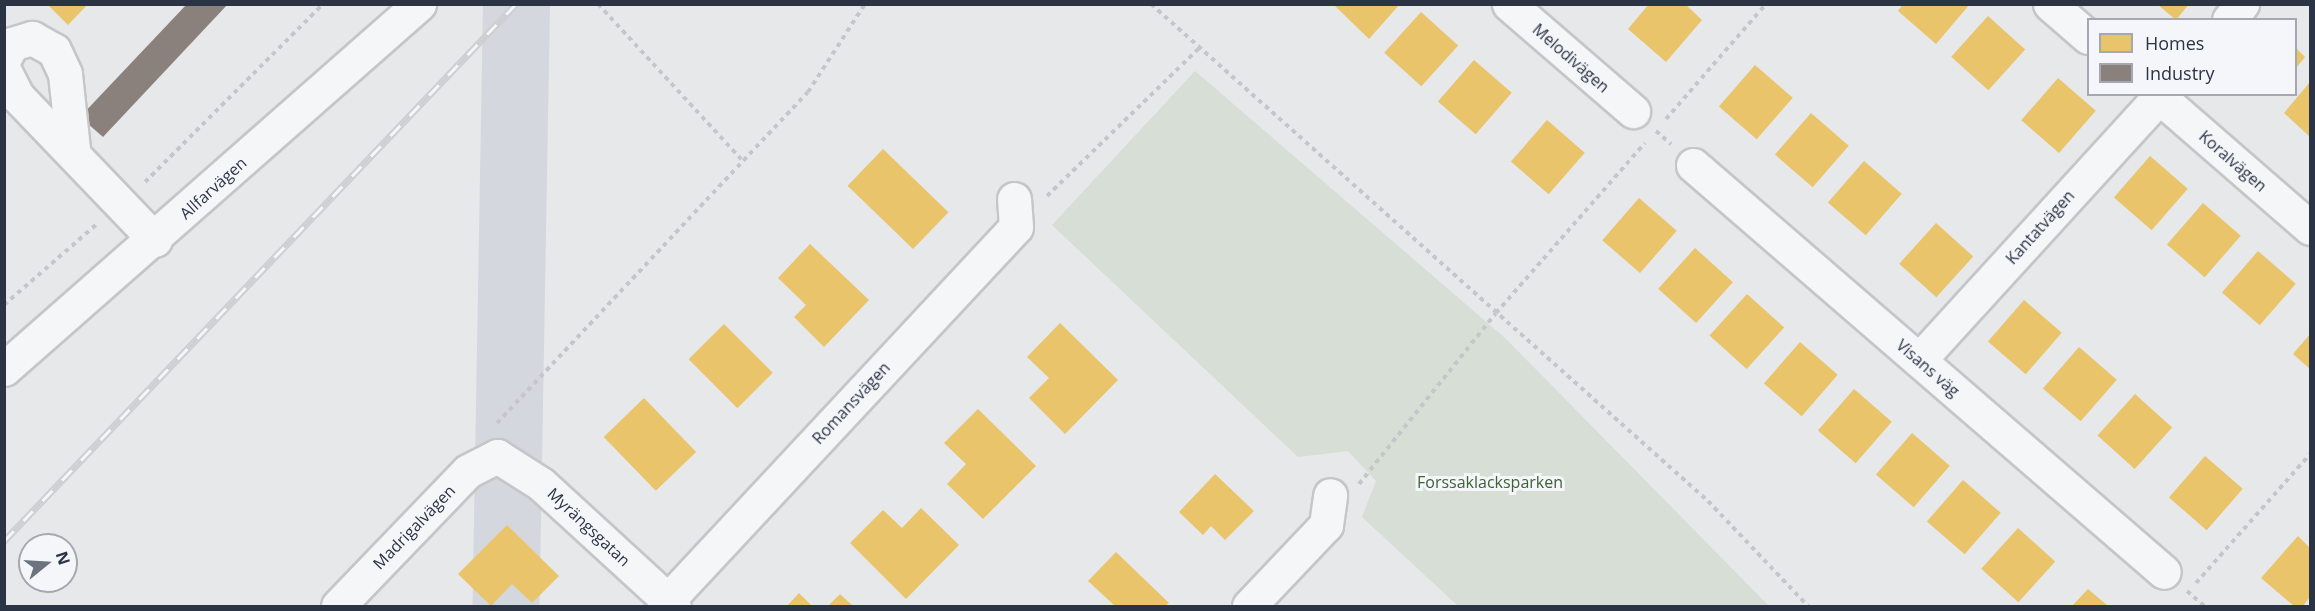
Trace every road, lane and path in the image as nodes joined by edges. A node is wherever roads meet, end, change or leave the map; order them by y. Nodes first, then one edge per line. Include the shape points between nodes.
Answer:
1 (323, 4) edge
2 (419, 4) edge
3 (598, 4) edge
4 (865, 4) edge
5 (1151, 4) edge
6 (1509, 4) edge
7 (1766, 4) edge
8 (2050, 4) edge
9 (2242, 4) edge
10 (2231, 18) edge
11 (2087, 36) edge
12 (1201, 46) junction
13 (4, 59) edge
14 (4, 70) edge
15 (2158, 96) edge
16 (2160, 96) edge
17 (1644, 121) junction
18 (73, 148) junction
19 (744, 162) junction
20 (1693, 165) joint
21 (122, 203) junction
22 (1015, 213) joint
23 (2310, 228) edge
24 (155, 240) junction
25 (4, 305) edge
26 (1496, 313) junction
27 (1919, 360) junction
28 (4, 369) edge
29 (2310, 454) edge
30 (497, 456) junction
31 (1328, 510) joint
32 (2164, 572) dead end
33 (2182, 599) dead end
34 (671, 603) edge
35 (338, 606) edge
36 (1249, 606) edge
37 (1808, 606) edge

1 - 21 path via 205,128
2 - 24 street, Allfarvägen
3 - 19 path
4 - 19 path via 808,92
5 - 12 path
6 - 17 street, Melodivägen
7 - 17 path
8 - 11 street
9 - 10 street
12 - 22 path
12 - 26 path
13 - 18 street via 12,44 32,38 54,50 65,74
14 - 18 street via 18,97
15 - 27 street, Kantatvägen
16 - 23 street, Koralvägen
17 - 20 path
17 - 26 path
18 - 21 street
19 - 30 path via 494,425
20 - 27 street, Visans väg
21 - 24 street
21 - 25 path
22 - 34 street, Romansvägen
24 - 28 street, Allfarvägen
26 - 31 path
26 - 37 path via 1708,501
27 - 32 street, Visans väg
29 - 33 path
30 - 34 street, Myrängsgatan via 542,484
30 - 35 street, Madrigalvägen via 468,471
31 - 36 street

